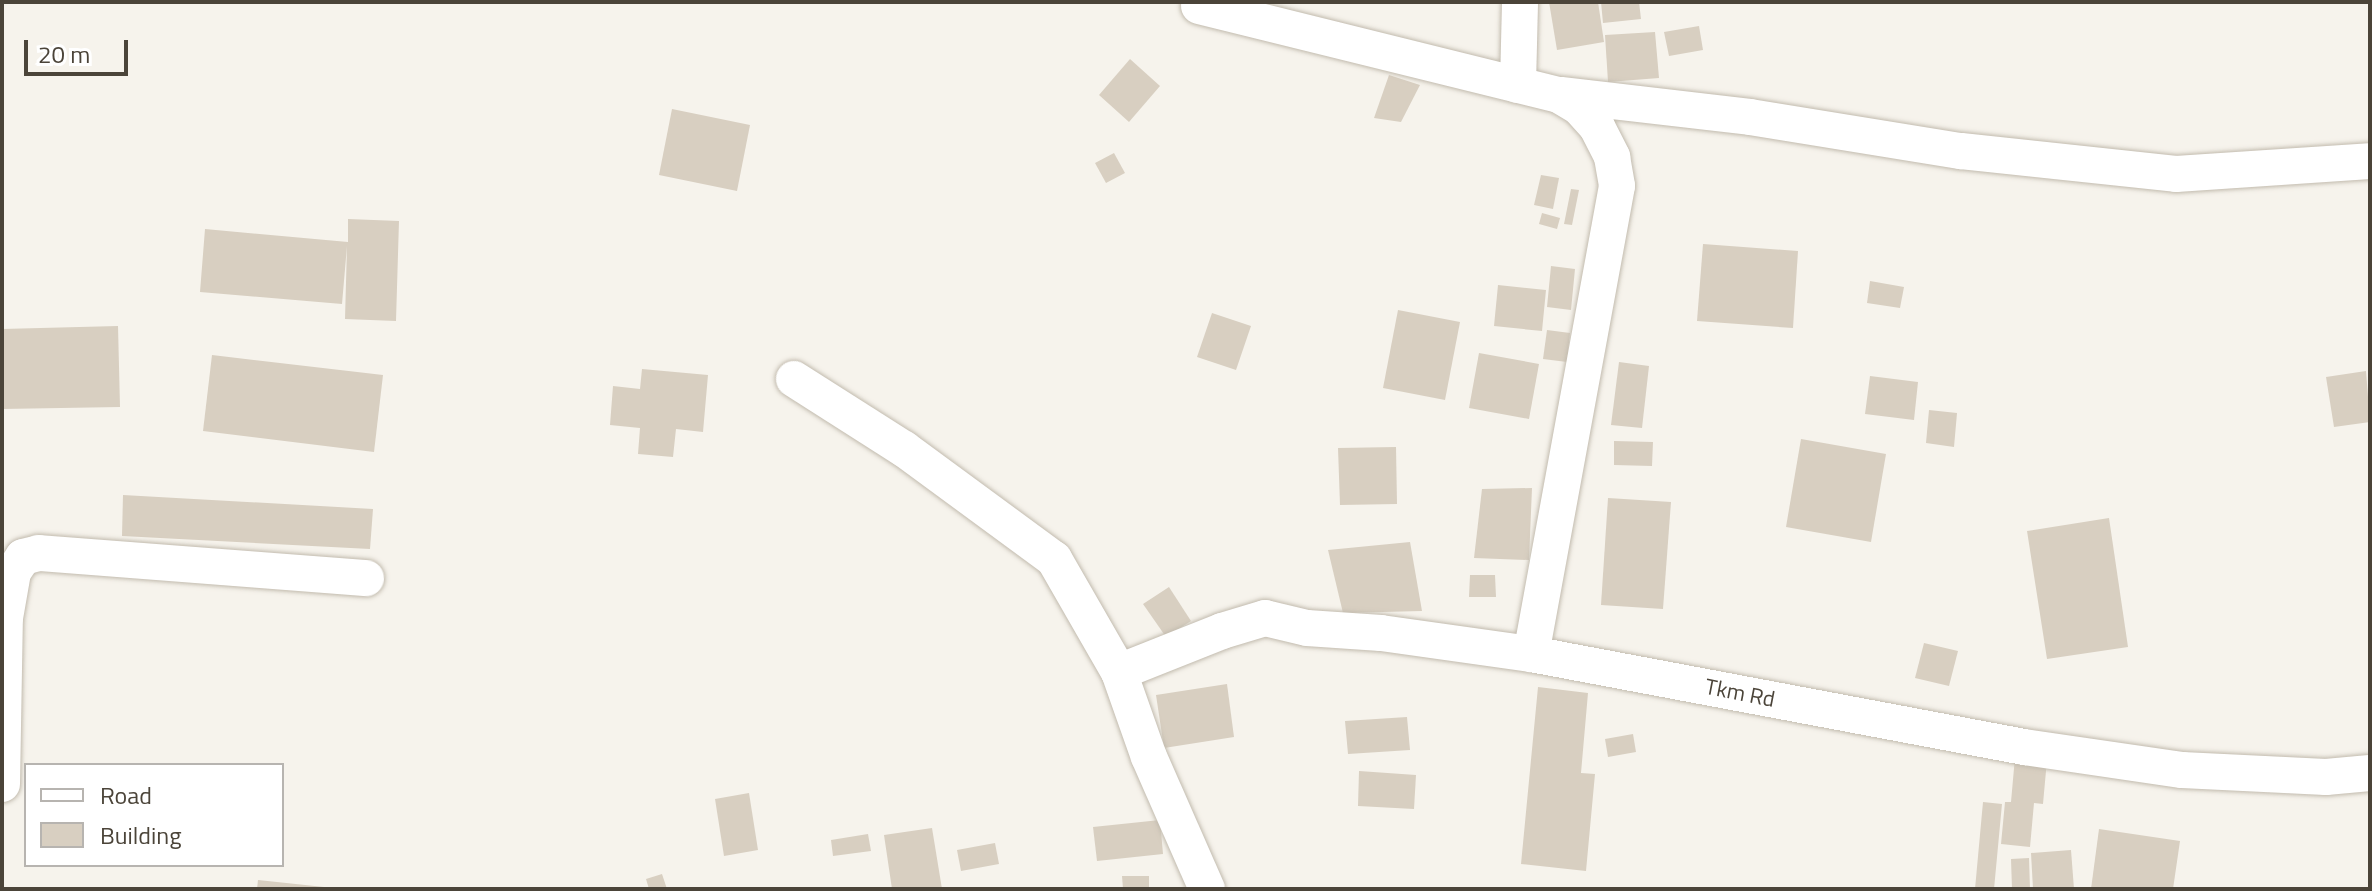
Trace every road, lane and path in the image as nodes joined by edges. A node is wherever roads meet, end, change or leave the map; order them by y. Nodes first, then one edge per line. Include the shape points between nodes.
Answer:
1 (1520, 2) edge
2 (1199, 6) dead end
3 (1518, 85) junction
4 (1559, 95) junction
5 (2370, 161) edge
6 (794, 379) dead end
7 (366, 578) dead end
8 (1531, 654) junction
9 (1119, 672) junction
10 (2370, 773) edge
11 (2, 784) edge
12 (1207, 889) edge

1 - 3 street
2 - 3 street
3 - 4 street
4 - 5 street via 1750,117 1961,151 2176,174
4 - 8 street via 1597,127 1612,157 1617,186
6 - 9 street via 904,449 1054,559
7 - 11 street via 39,553 23,557 13,572 5,618
8 - 9 street, Tkm Rd via 1307,628 1265,618
8 - 10 street, Tkm Rd via 2024,747 2168,768 2326,777
9 - 12 street via 1149,757

